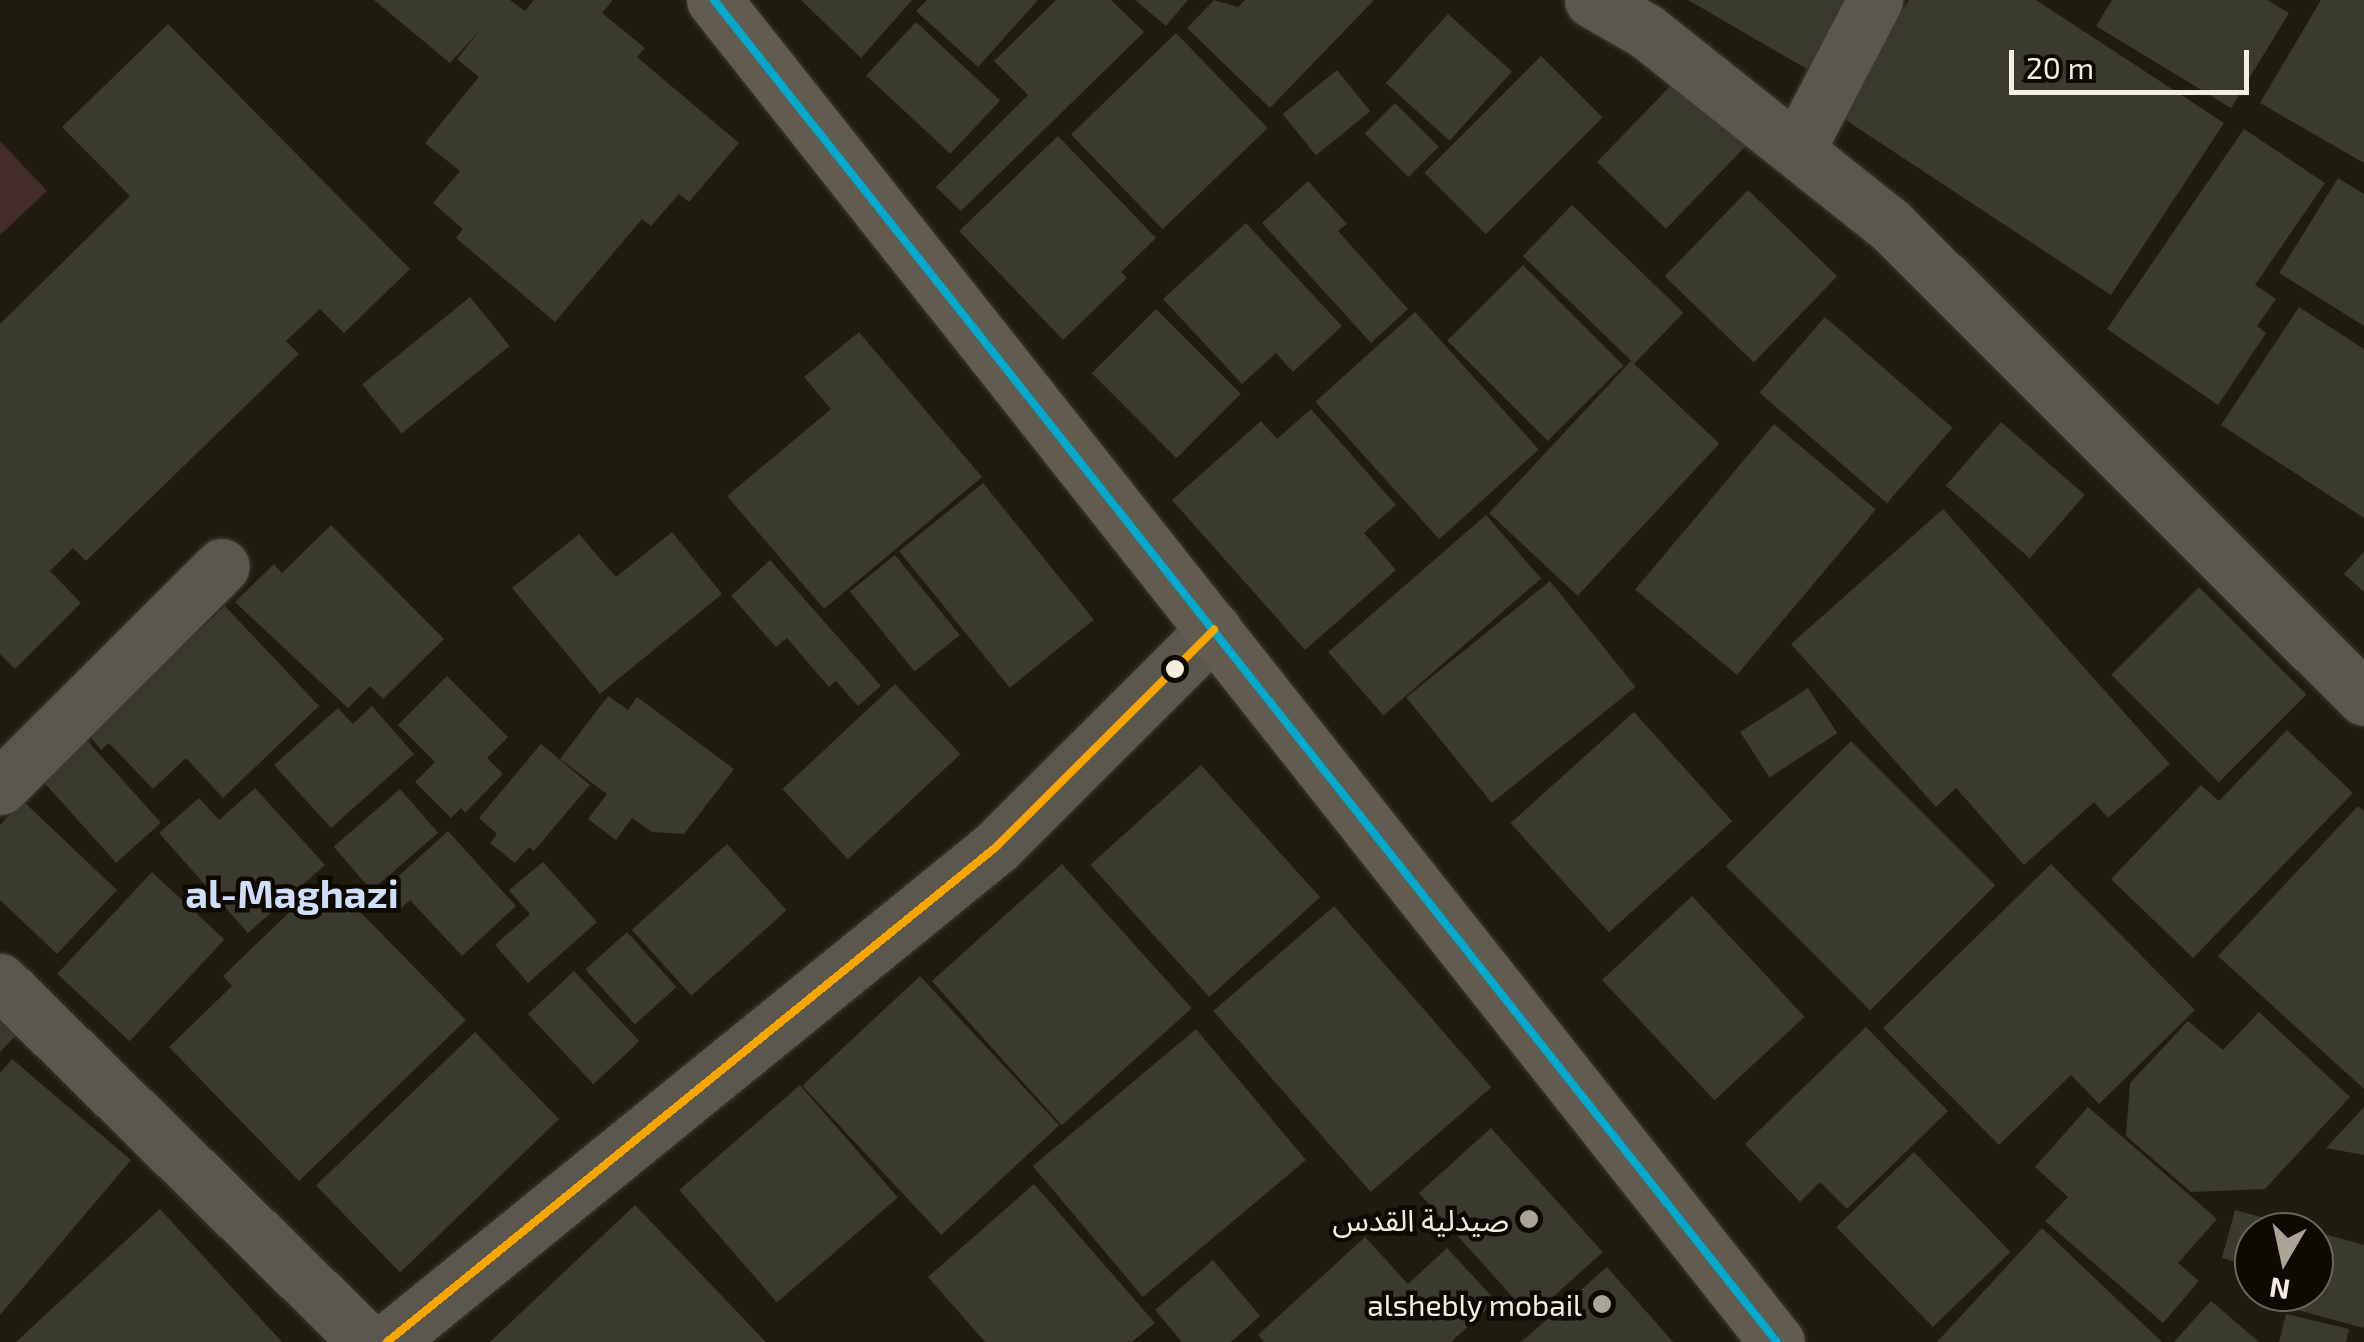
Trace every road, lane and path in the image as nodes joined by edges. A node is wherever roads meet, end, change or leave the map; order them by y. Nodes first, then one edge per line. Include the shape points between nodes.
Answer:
1 (714, 0) edge
2 (1592, 0) edge
3 (1875, 0) edge
4 (1798, 148) junction
5 (222, 566) dead end
6 (1214, 630) junction
7 (2364, 698) edge
8 (0, 787) edge
9 (0, 981) edge
10 (368, 1342) edge
11 (387, 1342) edge
12 (1777, 1342) edge

1 - 6 street
2 - 4 street via 1646,31
3 - 4 street
4 - 7 street via 1891,226
5 - 8 street
6 - 11 street via 996,847
6 - 12 street
9 - 10 street

